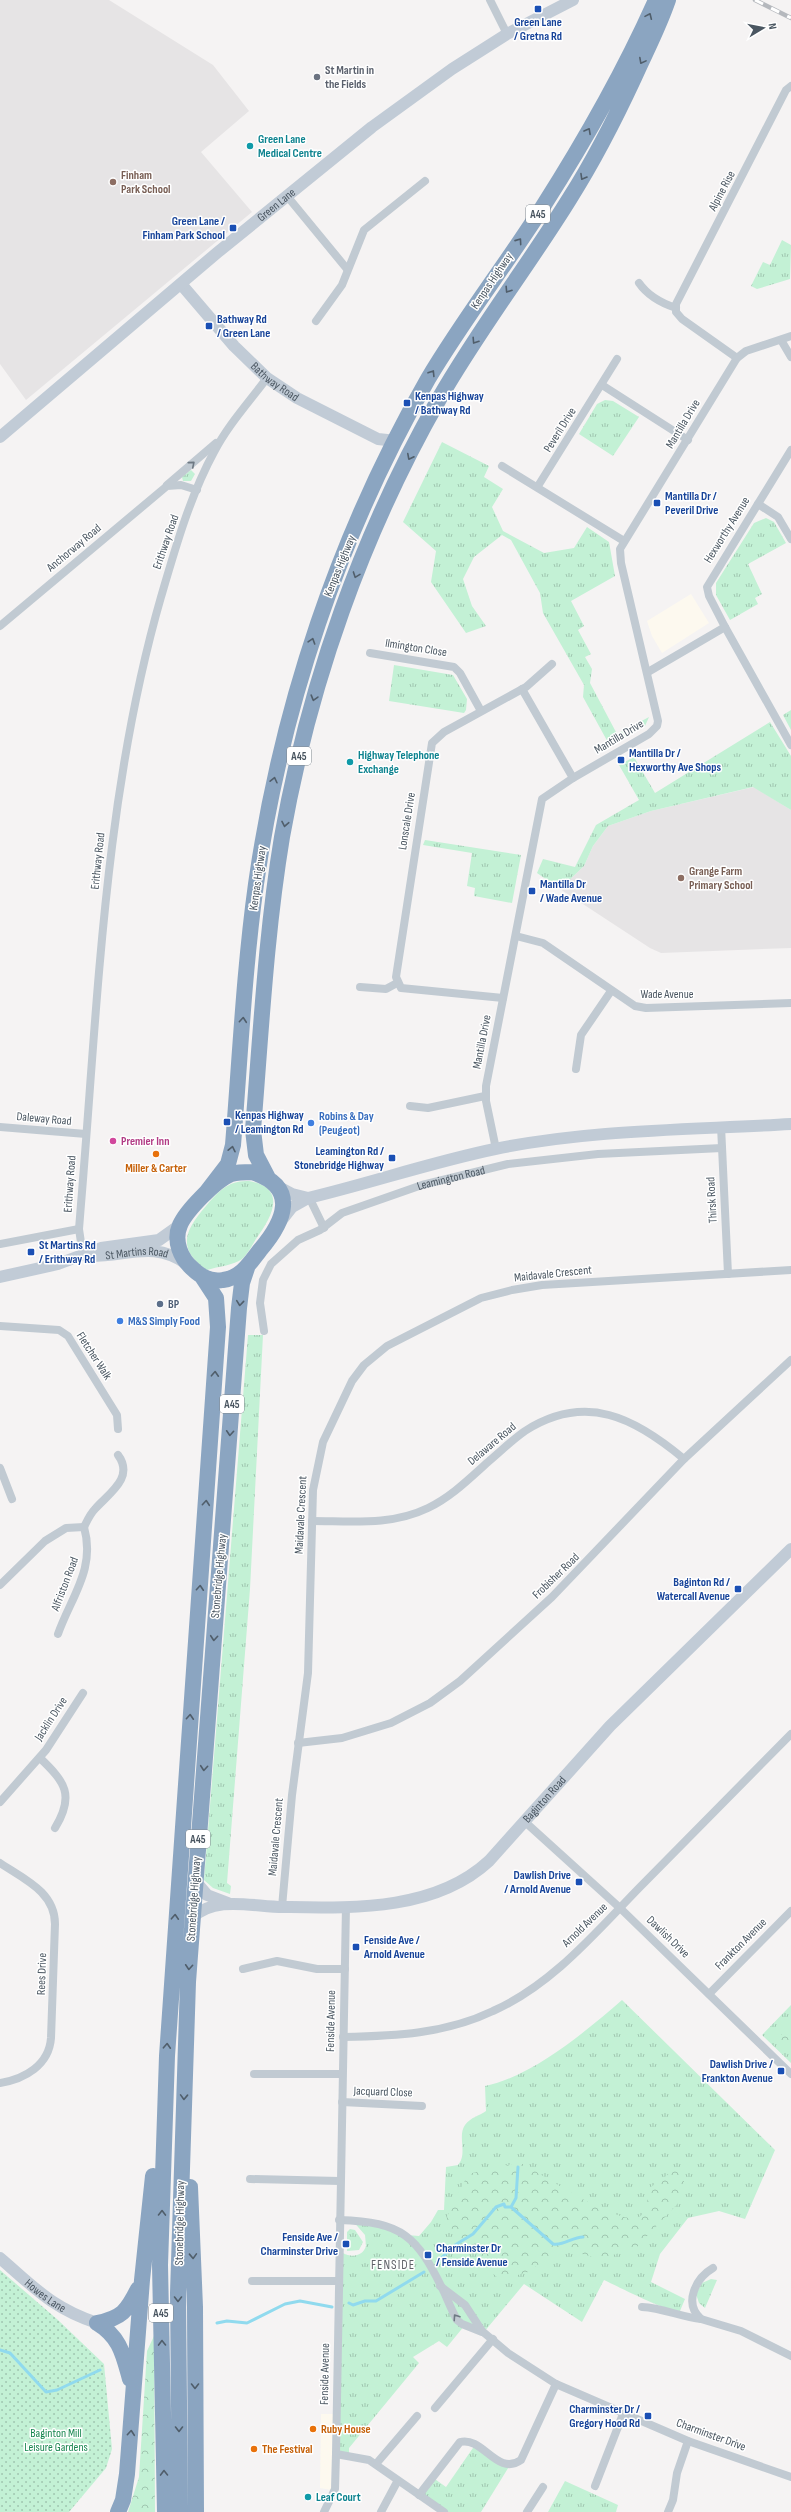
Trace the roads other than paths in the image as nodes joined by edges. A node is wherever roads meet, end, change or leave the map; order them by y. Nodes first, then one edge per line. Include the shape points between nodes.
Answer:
1 (490, 0) edge
2 (573, 0) edge
3 (656, 0) edge
4 (668, 0) edge
5 (507, 34) junction
6 (791, 86) edge
7 (425, 181) dead end
8 (287, 196) junction
9 (347, 269) junction
10 (639, 282) dead end
11 (181, 284) junction
12 (676, 308) junction
13 (316, 321) dead end
14 (791, 336) edge
15 (781, 340) junction
16 (791, 357) edge
17 (737, 358) junction
18 (617, 359) dead end
19 (462, 361) junction
20 (267, 378) junction
21 (602, 385) junction
22 (0, 437) edge
23 (220, 440) junction
24 (688, 440) junction
25 (396, 441) junction
26 (791, 450) edge
27 (502, 466) dead end
28 (202, 478) joint
29 (538, 486) junction
30 (164, 488) junction
31 (197, 490) junction
32 (758, 504) junction
33 (791, 539) edge
34 (624, 541) junction
35 (0, 626) edge
36 (725, 627) junction
37 (370, 654) dead end
38 (552, 664) dead end
39 (648, 672) junction
40 (522, 689) junction
41 (481, 711) junction
42 (791, 745) edge
43 (573, 778) junction
44 (516, 936) junction
45 (397, 983) junction
46 (360, 987) dead end
47 (612, 991) junction
48 (503, 998) junction
49 (791, 1002) edge
50 (576, 1069) dead end
51 (485, 1096) junction
52 (410, 1106) dead end
53 (791, 1124) edge
54 (721, 1126) junction
55 (0, 1127) edge
56 (86, 1134) junction
57 (722, 1148) junction
58 (496, 1149) junction
59 (272, 1182) junction
60 (205, 1194) junction
61 (308, 1198) junction
62 (280, 1223) junction
63 (180, 1225) junction
64 (324, 1228) junction
65 (79, 1229) junction
66 (0, 1244) edge
67 (82, 1256) junction
68 (187, 1264) junction
69 (248, 1265) junction
70 (791, 1270) edge
71 (728, 1274) junction
72 (201, 1275) junction
73 (0, 1277) edge
74 (0, 1326) edge
75 (264, 1331) dead end
76 (791, 1360) edge
77 (118, 1429) dead end
78 (118, 1455) dead end
79 (684, 1459) junction
80 (0, 1469) edge
81 (12, 1499) dead end
82 (312, 1521) junction
83 (84, 1527) junction
84 (791, 1549) edge
85 (0, 1584) edge
86 (58, 1634) dead end
87 (83, 1693) dead end
88 (791, 1734) edge
89 (298, 1742) junction
90 (40, 1758) junction
91 (0, 1802) edge
92 (524, 1821) junction
93 (56, 1828) dead end
94 (0, 1863) edge
95 (195, 1880) junction
96 (231, 1904) junction
97 (346, 1906) junction
98 (282, 1907) junction
99 (620, 1908) junction
100 (791, 1912) edge
101 (192, 1918) junction
102 (243, 1969) dead end
103 (345, 1969) junction
104 (709, 1994) junction
105 (343, 2037) junction
106 (254, 2074) dead end
107 (342, 2074) junction
108 (791, 2074) edge
109 (0, 2083) edge
110 (342, 2102) junction
111 (422, 2106) dead end
112 (164, 2113) junction
113 (183, 2134) junction
114 (250, 2179) dead end
115 (340, 2181) junction
116 (340, 2220) junction
117 (0, 2258) edge
118 (713, 2268) dead end
119 (142, 2280) junction
120 (252, 2281) dead end
121 (338, 2281) junction
122 (440, 2286) junction
123 (642, 2307) dead end
124 (701, 2319) junction
125 (97, 2323) junction
126 (486, 2334) junction
127 (493, 2339) junction
128 (791, 2356) edge
129 (556, 2384) junction
130 (134, 2394) junction
131 (435, 2408) dead end
132 (623, 2414) junction
133 (417, 2416) dead end
134 (688, 2441) junction
135 (336, 2454) junction
136 (376, 2464) junction
137 (791, 2477) edge
138 (397, 2482) junction
139 (595, 2486) dead end
140 (543, 2487) dead end
141 (419, 2495) junction
142 (440, 2511) edge
143 (118, 2512) edge
144 (165, 2512) edge
145 (180, 2512) edge
146 (196, 2512) edge
147 (324, 2512) edge
148 (381, 2512) edge
149 (528, 2512) edge
150 (668, 2512) edge

1 - 5 street
2 - 5 street, Green Lane
25 -> 3 highway, Kenpas Highway / A45 via 428,380 571,161
4 -> 19 highway, Kenpas Highway / A45 via 656,36 584,175
5 - 8 street, Green Lane via 452,69 384,118
6 - 12 street, Alpine Rise via 786,90
7 - 9 street via 364,230
8 - 9 street
8 - 11 street, Green Lane
9 - 13 street via 342,285
10 - 12 street via 657,299
11 - 20 street, Bathway Road via 234,346
11 - 22 street, Green Lane
12 - 17 street via 682,319
14 - 15 street
15 - 16 street
15 - 17 street via 746,351
17 - 24 street, Mantilla Drive
18 - 21 street, Peveril Drive
19 - 25 highway via 436,389 410,433
19 -> 59 highway, Kenpas Highway / A45 via 438,400 389,496 360,562 332,640 294,777 274,888 254,1130 256,1155
20 - 23 street, Anchorway Road
20 - 25 street, Bathway Road via 298,398 378,439
21 - 24 street
21 - 29 street, Peveril Drive
23 - 28 street, Anchorway Road
30 -> 23 street, Anchorway Road
24 - 34 street, Mantilla Drive
60 -> 25 highway, Kenpas Highway / A45 via 228,1164 233,1145 256,885 274,782 291,711 329,592
26 - 32 street, Hexworthy Avenue
27 - 29 street
28 - 31 street, Erithway Road
29 - 34 street
30 - 31 street via 175,484
30 - 35 street, Anchorway Road
31 - 56 street, Erithway Road via 168,572 148,641 120,779 110,856
32 - 33 street via 778,518
32 - 36 street, Hexworthy Avenue via 708,585 709,596
34 - 39 street, Mantilla Drive via 619,551 621,563
36 - 39 street
36 - 42 street, Hexworthy Avenue
37 - 41 street, Ilmington Close via 454,667
38 - 40 street, Lonscale Drive
39 - 43 street, Mantilla Drive via 657,712 657,726 649,734
40 - 41 street, Lonscale Drive
40 - 43 street
41 - 45 street, Lonscale Drive via 444,732 432,743
43 - 44 street, Mantilla Drive via 547,794 541,802
44 - 47 street, Wade Avenue via 543,942
44 - 48 street, Mantilla Drive
45 - 46 street via 386,989
45 - 48 street via 401,988
47 - 49 street, Wade Avenue via 635,1006 646,1008
47 - 50 street via 581,1035
48 - 51 street, Mantilla Drive
51 - 52 street via 428,1108
51 - 58 street, Mantilla Drive
53 - 54 street, Leamington Road
54 - 57 street, Thirsk Road
54 - 58 street, Leamington Road via 590,1134
55 - 56 street, Daleway Road
56 - 65 street, Erithway Road
57 - 64 street, Leamington Road via 598,1154 508,1164 422,1185 334,1217
57 - 71 street, Thirsk Road
58 - 61 street, Leamington Road via 419,1166
59 - 60 highway via 252,1172 235,1174 224,1178
59 - 61 street via 292,1194
59 - 62 highway via 283,1200
60 - 63 highway
61 - 62 street, Leamington Road via 292,1208
61 - 64 street
62 - 69 highway
63 - 67 street, St Martins Road via 159,1240 101,1248
63 - 68 highway via 178,1248
64 - 75 street, Leamington Road via 298,1240 276,1258 267,1270 260,1303
65 - 66 street
65 - 67 street, Erithway Road
67 - 68 street, St Martins Road via 104,1257 157,1250 177,1257
67 - 73 street, St Martins Road
68 - 72 highway
69 - 72 highway via 240,1273 224,1280
69 -> 95 highway, Stonebridge Highway / A45 via 242,1282 239,1308
70 - 71 street, Maidavale Crescent
71 - 82 street, Maidavale Crescent via 523,1287 471,1302 397,1340 364,1365 352,1381 334,1416 317,1464
112 -> 72 highway, Stonebridge Highway / A45 via 176,1905 218,1327 216,1298
74 - 77 street, Fletcher Walk via 59,1330 68,1336 117,1415
76 - 79 street, Frobisher Road
78 - 83 street via 123,1468 120,1482 94,1510
79 - 82 street, Delaware Road via 632,1422 594,1412 567,1415 551,1419 525,1432 443,1500 413,1515 383,1521
79 - 89 street, Frobisher Road via 552,1597 446,1691 414,1713 383,1727 342,1738
80 - 81 street
82 - 89 street, Maidavale Crescent via 310,1640
83 - 85 street via 66,1528 50,1538
83 - 86 street, Alfriston Road via 89,1554
84 - 92 street, Baginton Road via 610,1726
87 - 90 street, Jacklin Drive
88 - 99 street, Arnold Avenue
89 - 98 street, Maidavale Crescent
90 - 91 street, Jacklin Drive
90 - 93 street, Jacklin Drive via 58,1776 65,1791 65,1807
92 - 97 street, Baginton Road via 489,1861 456,1886 411,1900
92 - 99 street, Dawlish Drive
94 - 109 street, Rees Drive via 46,1896 54,1912 55,1924 51,2038 48,2054 40,2066
95 - 96 street, Baginton Road via 207,1895
95 - 101 highway, Stonebridge Highway / A45
96 - 98 street, Baginton Road
96 - 101 street, Baginton Road via 205,1909
97 - 98 street, Baginton Road
97 - 103 street, Fenside Avenue
99 - 104 street, Dawlish Drive
99 - 105 street, Arnold Avenue via 544,1980 492,2012 436,2030 397,2036
100 - 104 street, Frankton Avenue
101 -> 113 highway, Stonebridge Highway / A45
102 - 103 street via 277,1962 317,1969
103 - 105 street, Fenside Avenue
104 - 108 street, Dawlish Drive
105 - 107 street, Fenside Avenue
106 - 107 street
107 - 110 street, Fenside Avenue
110 - 111 street, Jacquard Close
110 - 115 street, Fenside Avenue
112 - 119 highway, A45 via 155,2158
144 -> 112 highway, Stonebridge Highway / A45 via 160,2265
113 -> 145 highway, Stonebridge Highway / A45 via 178,2293
113 -> 146 highway via 190,2186 195,2307
114 - 115 street
115 - 116 street, Fenside Avenue
116 - 121 street, Fenside Avenue
116 - 122 street, Charminster Drive via 374,2222 398,2230 413,2241
117 - 125 street, Howes Lane via 51,2303 72,2315
118 - 124 street via 699,2280 693,2293 694,2310
119 - 125 highway via 132,2304 126,2311 108,2321
119 - 130 highway, A45
120 - 121 street
121 - 135 street, Fenside Avenue
122 - 126 street, Charminster Drive via 465,2305
126 -> 122 street, Charminster Drive via 460,2322
123 - 124 street via 661,2308 686,2317
124 - 128 street via 741,2331
125 - 130 highway via 110,2332 120,2344
126 - 127 street, Charminster Drive
127 - 129 street, Charminster Drive via 518,2361
127 - 131 street
129 - 132 street, Charminster Drive
129 - 141 street via 520,2460 510,2465 502,2464 470,2441 460,2442
143 -> 130 highway, A45 via 126,2486
132 - 134 street, Charminster Drive
132 - 139 street
133 - 136 street
134 - 137 street, Charminster Drive
134 - 150 street
135 - 136 street via 359,2457
135 - 147 street, Fenside Avenue via 335,2488
136 - 138 street
138 - 141 street
138 - 148 street
140 - 149 street
141 - 142 street

